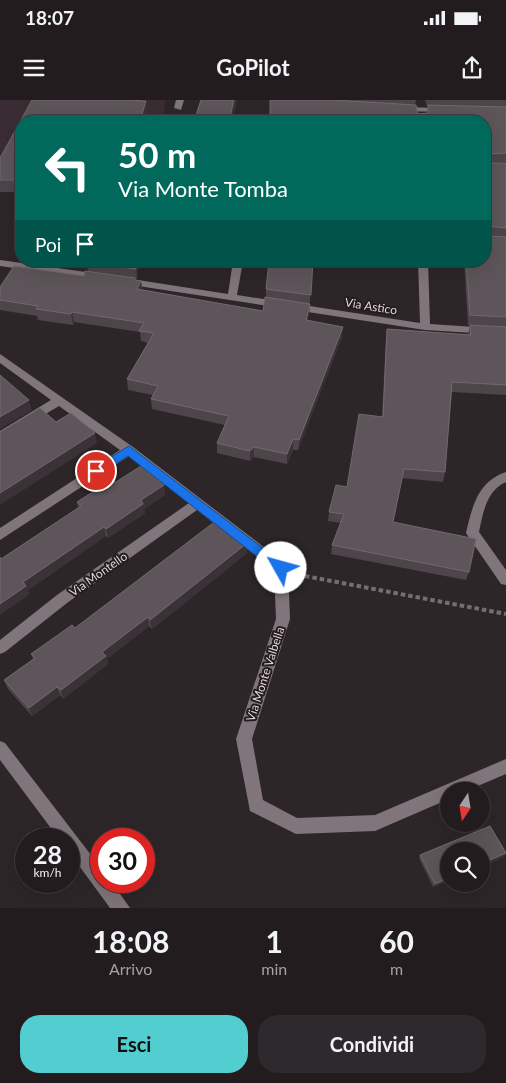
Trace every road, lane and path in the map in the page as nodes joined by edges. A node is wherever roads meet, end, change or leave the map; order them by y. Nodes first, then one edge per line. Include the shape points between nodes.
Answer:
1 (421, 100) edge
2 (392, 108) edge
3 (421, 110) junction
4 (449, 110) edge
5 (421, 115) edge
6 (0, 263) edge
7 (15, 265) edge
8 (28, 267) edge
9 (237, 267) edge
10 (423, 267) edge
11 (232, 297) junction
12 (425, 327) junction
13 (506, 332) edge
14 (0, 358) edge
15 (60, 400) junction
16 (0, 437) edge
17 (129, 450) junction
18 (506, 477) edge
19 (198, 503) junction
20 (0, 535) edge
21 (281, 568) junction
22 (506, 580) edge
23 (506, 614) edge
24 (0, 648) edge
25 (0, 748) edge
26 (506, 766) edge
27 (470, 782) edge
28 (440, 795) edge
29 (121, 908) edge

1 - 3 street
2 - 3 street
3 - 4 street
3 - 5 street
6 - 7 street, Via Astico
8 - 11 street, Via Astico
9 - 11 street
10 - 12 street
11 - 12 street, Via Astico
12 - 13 street, Via Astico
14 - 15 street
15 - 16 street
15 - 17 street
17 - 19 street
17 - 20 street
18 - 22 street via 497,479 479,502 472,533
19 - 21 street
19 - 24 street, Via Montello via 62,599
21 - 23 path via 318,580
21 - 28 street, Via Monte Valbella via 284,619 244,739 256,804 296,826 375,823
25 - 29 street
26 - 27 street, Via Monte Valbella

